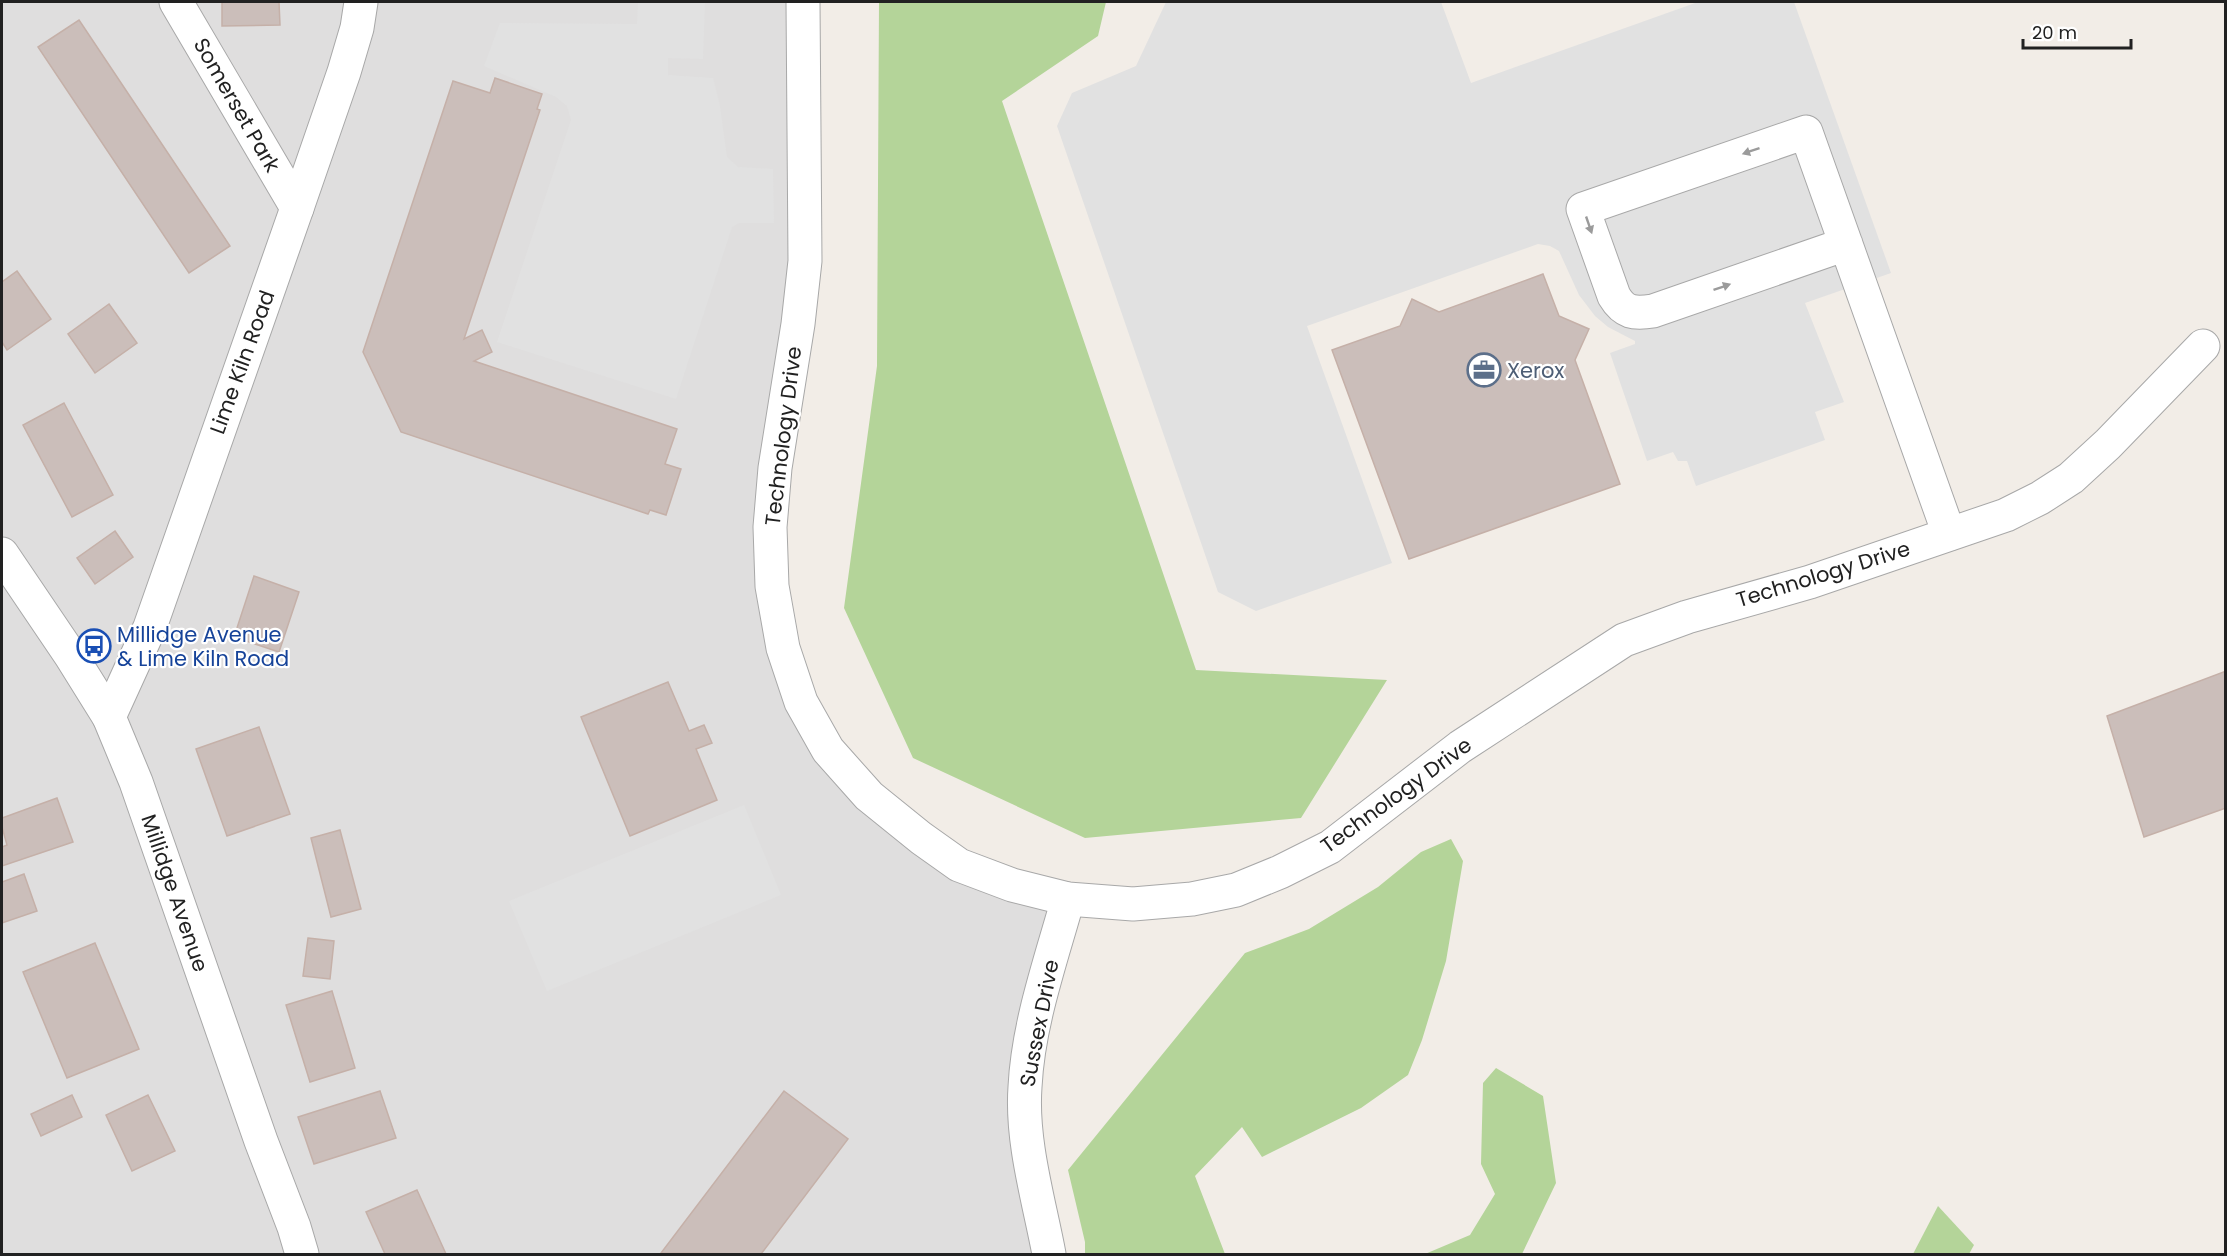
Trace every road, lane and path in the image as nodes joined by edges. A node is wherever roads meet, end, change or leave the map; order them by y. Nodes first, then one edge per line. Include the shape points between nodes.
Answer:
1 (176, 2) edge
2 (361, 2) edge
3 (803, 2) edge
4 (297, 208) junction
5 (1846, 244) junction
6 (2203, 346) dead end
7 (1949, 534) junction
8 (3, 558) edge
9 (109, 717) junction
10 (1068, 900) junction
11 (302, 1254) edge
12 (1049, 1254) edge

1 - 4 street, Somerset Park
2 - 4 street, Lime Kiln Road via 344,72
3 - 10 street, Technology Drive via 805,261 770,527 772,586 783,648 801,702 828,750 869,796 959,865
4 - 9 street, Lime Kiln Road via 150,627
5 -> 5 street via 1806,132 1583,209 1610,285 1619,305 1628,312 1653,311
5 - 7 street
6 - 7 street, Technology Drive via 2071,478 2006,514
7 - 10 street, Technology Drive via 1624,640 1460,747 1330,847 1281,872 1236,890 1192,899 1133,904
8 - 9 street, Millidge Avenue
9 - 11 street, Millidge Avenue via 136,782
10 - 12 street, Sussex Drive via 1039,1005 1024,1088 1026,1132

